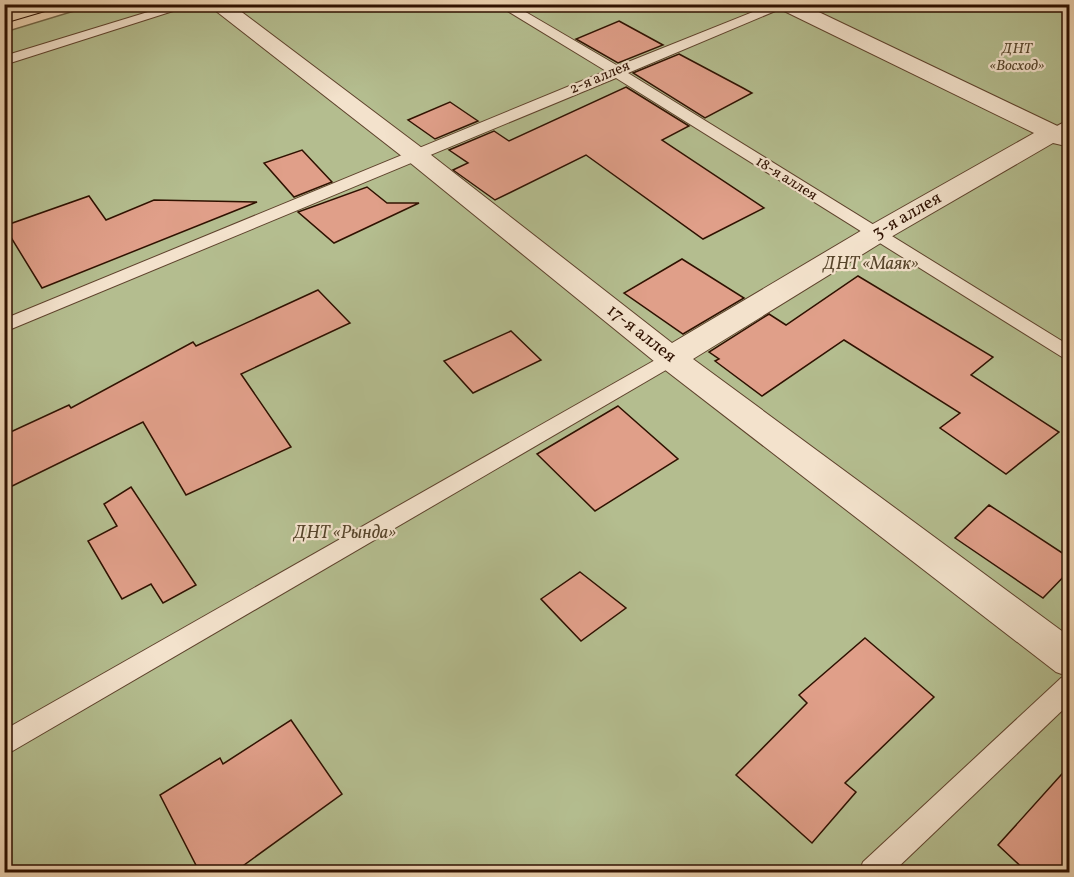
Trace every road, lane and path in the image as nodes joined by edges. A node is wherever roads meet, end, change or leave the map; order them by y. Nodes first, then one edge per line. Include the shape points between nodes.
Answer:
1 (48, 4) edge
2 (189, 4) edge
3 (217, 4) edge
4 (502, 4) edge
5 (785, 5) edge
6 (4, 17) edge
7 (4, 61) edge
8 (616, 71) junction
9 (1064, 133) edge
10 (417, 156) junction
11 (874, 235) junction
12 (4, 326) edge
13 (1070, 355) edge
14 (671, 358) junction
15 (1070, 660) edge
16 (1070, 686) edge
17 (4, 744) edge
18 (873, 873) edge

1 - 6 main road
2 - 7 lane
3 - 10 street, 17-я аллея
4 - 8 lane, 18-я аллея
5 - 8 lane, 2-я аллея
5 - 9 street
8 - 10 lane, 2-я аллея
8 - 11 lane, 18-я аллея
9 - 11 street, 3-я аллея
10 - 12 lane, 2-я аллея
10 - 14 street, 17-я аллея
11 - 13 lane, 18-я аллея
11 - 14 street, 3-я аллея
14 - 15 street, 17-я аллея
14 - 17 lane
16 - 18 lane

